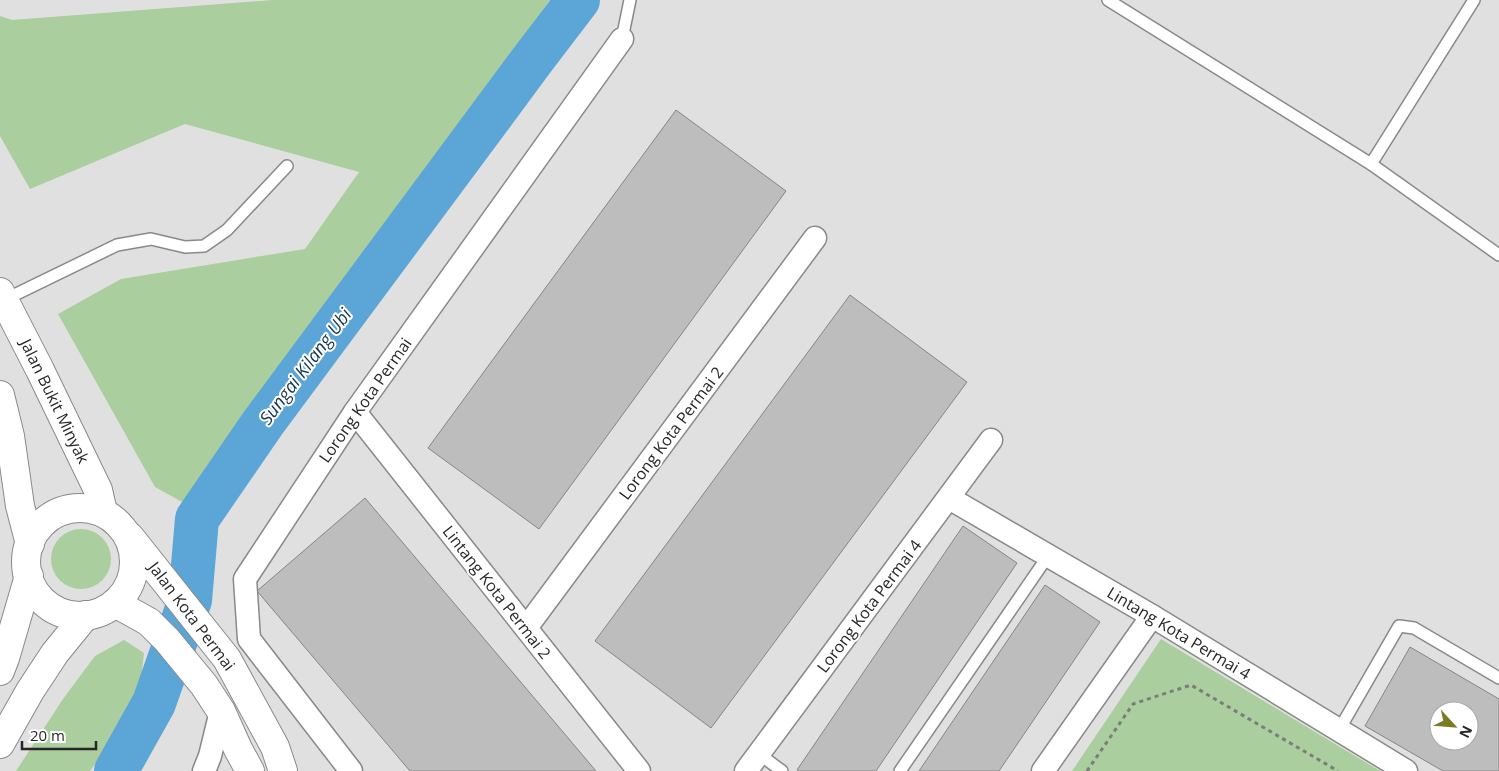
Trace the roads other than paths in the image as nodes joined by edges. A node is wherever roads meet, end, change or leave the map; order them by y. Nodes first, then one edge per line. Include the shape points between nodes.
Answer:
1 (630, 0) edge
2 (1108, 0) edge
3 (1474, 0) edge
4 (622, 39) joint
5 (1371, 164) junction
6 (287, 166) dead end
7 (815, 238) dead end
8 (1499, 255) edge
9 (2, 296) edge
10 (0, 395) edge
11 (355, 412) junction
12 (991, 440) dead end
13 (949, 498) junction
14 (110, 517) junction
15 (30, 544) junction
16 (1048, 556) junction
17 (29, 576) junction
18 (115, 603) junction
19 (86, 615) junction
20 (1152, 616) junction
21 (526, 628) junction
22 (0, 671) edge
23 (1499, 678) edge
24 (221, 711) junction
25 (1339, 730) junction
26 (0, 744) edge
27 (753, 763) edge
28 (204, 771) edge
29 (250, 771) edge
30 (283, 771) edge
31 (351, 771) edge
32 (639, 771) edge
33 (782, 771) edge
34 (900, 771) edge
35 (1043, 771) edge
36 (1406, 771) edge

1 - 4 lane
2 - 5 lane
3 - 5 lane
4 - 11 street, Lorong Kota Permai
5 - 8 lane
6 - 9 lane via 227,230 204,246 185,247 151,239 118,245
7 - 21 street, Lorong Kota Permai 2
9 - 14 main road, Jalan Bukit Minyak
10 - 15 main road
11 - 21 street, Lintang Kota Permai 2
11 - 31 street, Lorong Kota Permai via 244,579 249,639
12 - 13 street, Lorong Kota Permai 4
13 - 16 street, Lintang Kota Permai 4
13 - 27 street, Lorong Kota Permai 4
14 - 15 main road via 86,508 69,509 38,528
14 - 18 main road via 134,554 135,563 130,583
14 - 30 main road, Jalan Kota Permai via 227,658 276,747
15 - 17 main road via 27,557
16 - 20 street, Lintang Kota Permai 4
16 - 34 lane
17 - 19 main road via 39,596 53,608 69,615
17 - 22 main road
18 - 19 main road via 105,610
18 - 24 main road, Jalan Kota Permai via 149,622 167,640
19 - 26 main road via 55,653
20 - 25 street, Lintang Kota Permai 4
20 - 35 street
21 - 32 street, Lintang Kota Permai 2
23 - 25 lane via 1414,628 1399,626
24 - 28 street
24 - 29 main road, Jalan Kota Permai
25 - 36 street, Lintang Kota Permai 4
27 - 33 lane

